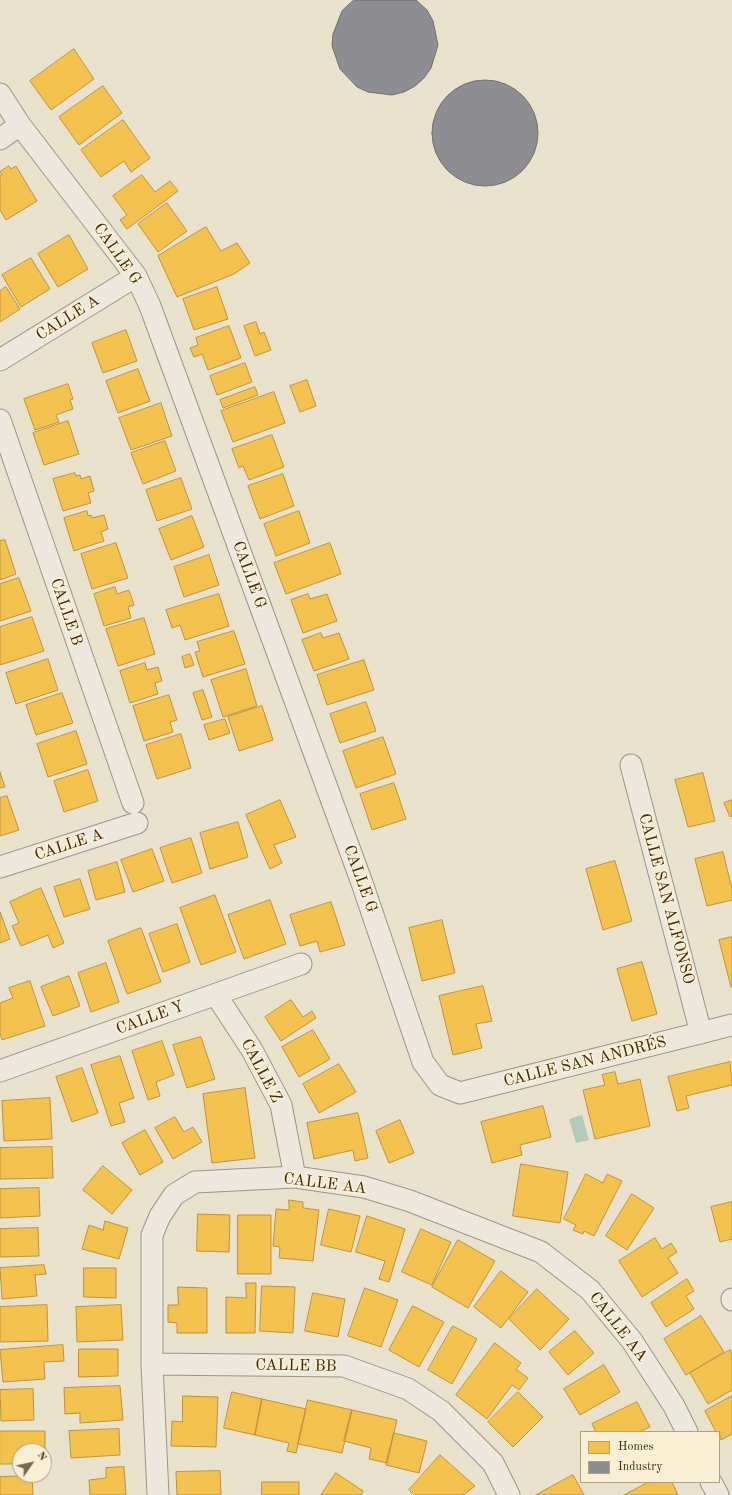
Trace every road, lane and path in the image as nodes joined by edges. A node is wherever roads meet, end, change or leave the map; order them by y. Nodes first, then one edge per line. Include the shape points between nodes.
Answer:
1 (0, 94) edge
2 (20, 124) junction
3 (0, 139) edge
4 (136, 276) junction
5 (0, 360) edge
6 (0, 420) edge
7 (631, 765) dead end
8 (135, 813) joint
9 (0, 867) edge
10 (301, 964) dead end
11 (216, 995) junction
12 (732, 1025) edge
13 (701, 1033) junction
14 (0, 1071) edge
15 (440, 1085) joint
16 (295, 1177) junction
17 (152, 1364) junction
18 (686, 1431) edge
19 (712, 1483) edge
20 (158, 1495) edge
21 (509, 1495) edge
22 (718, 1495) edge

1 - 2 street, CALLE G
2 - 3 street
2 - 4 street, CALLE G
4 - 5 street, CALLE A
4 - 15 street, CALLE G via 150,306 362,883 423,1062
6 - 8 street, CALLE B
7 - 13 street, CALLE SAN ALFONSO
8 - 9 street, CALLE A
10 - 11 street, CALLE Y
11 - 14 street, CALLE Y
11 - 16 street, CALLE Z via 252,1050 280,1105
12 - 13 street, CALLE SAN ANDRÉS
13 - 15 street, CALLE SAN ANDRÉS via 460,1094
16 - 17 street, CALLE AA via 195,1182 174,1195 160,1216 152,1235
16 - 18 street, CALLE AA via 370,1189 410,1201 541,1252 590,1290 622,1330 674,1406
17 - 20 street, CALLE AA
17 - 21 street, CALLE BB via 344,1366 408,1390 441,1411 493,1463
19 - 22 street

